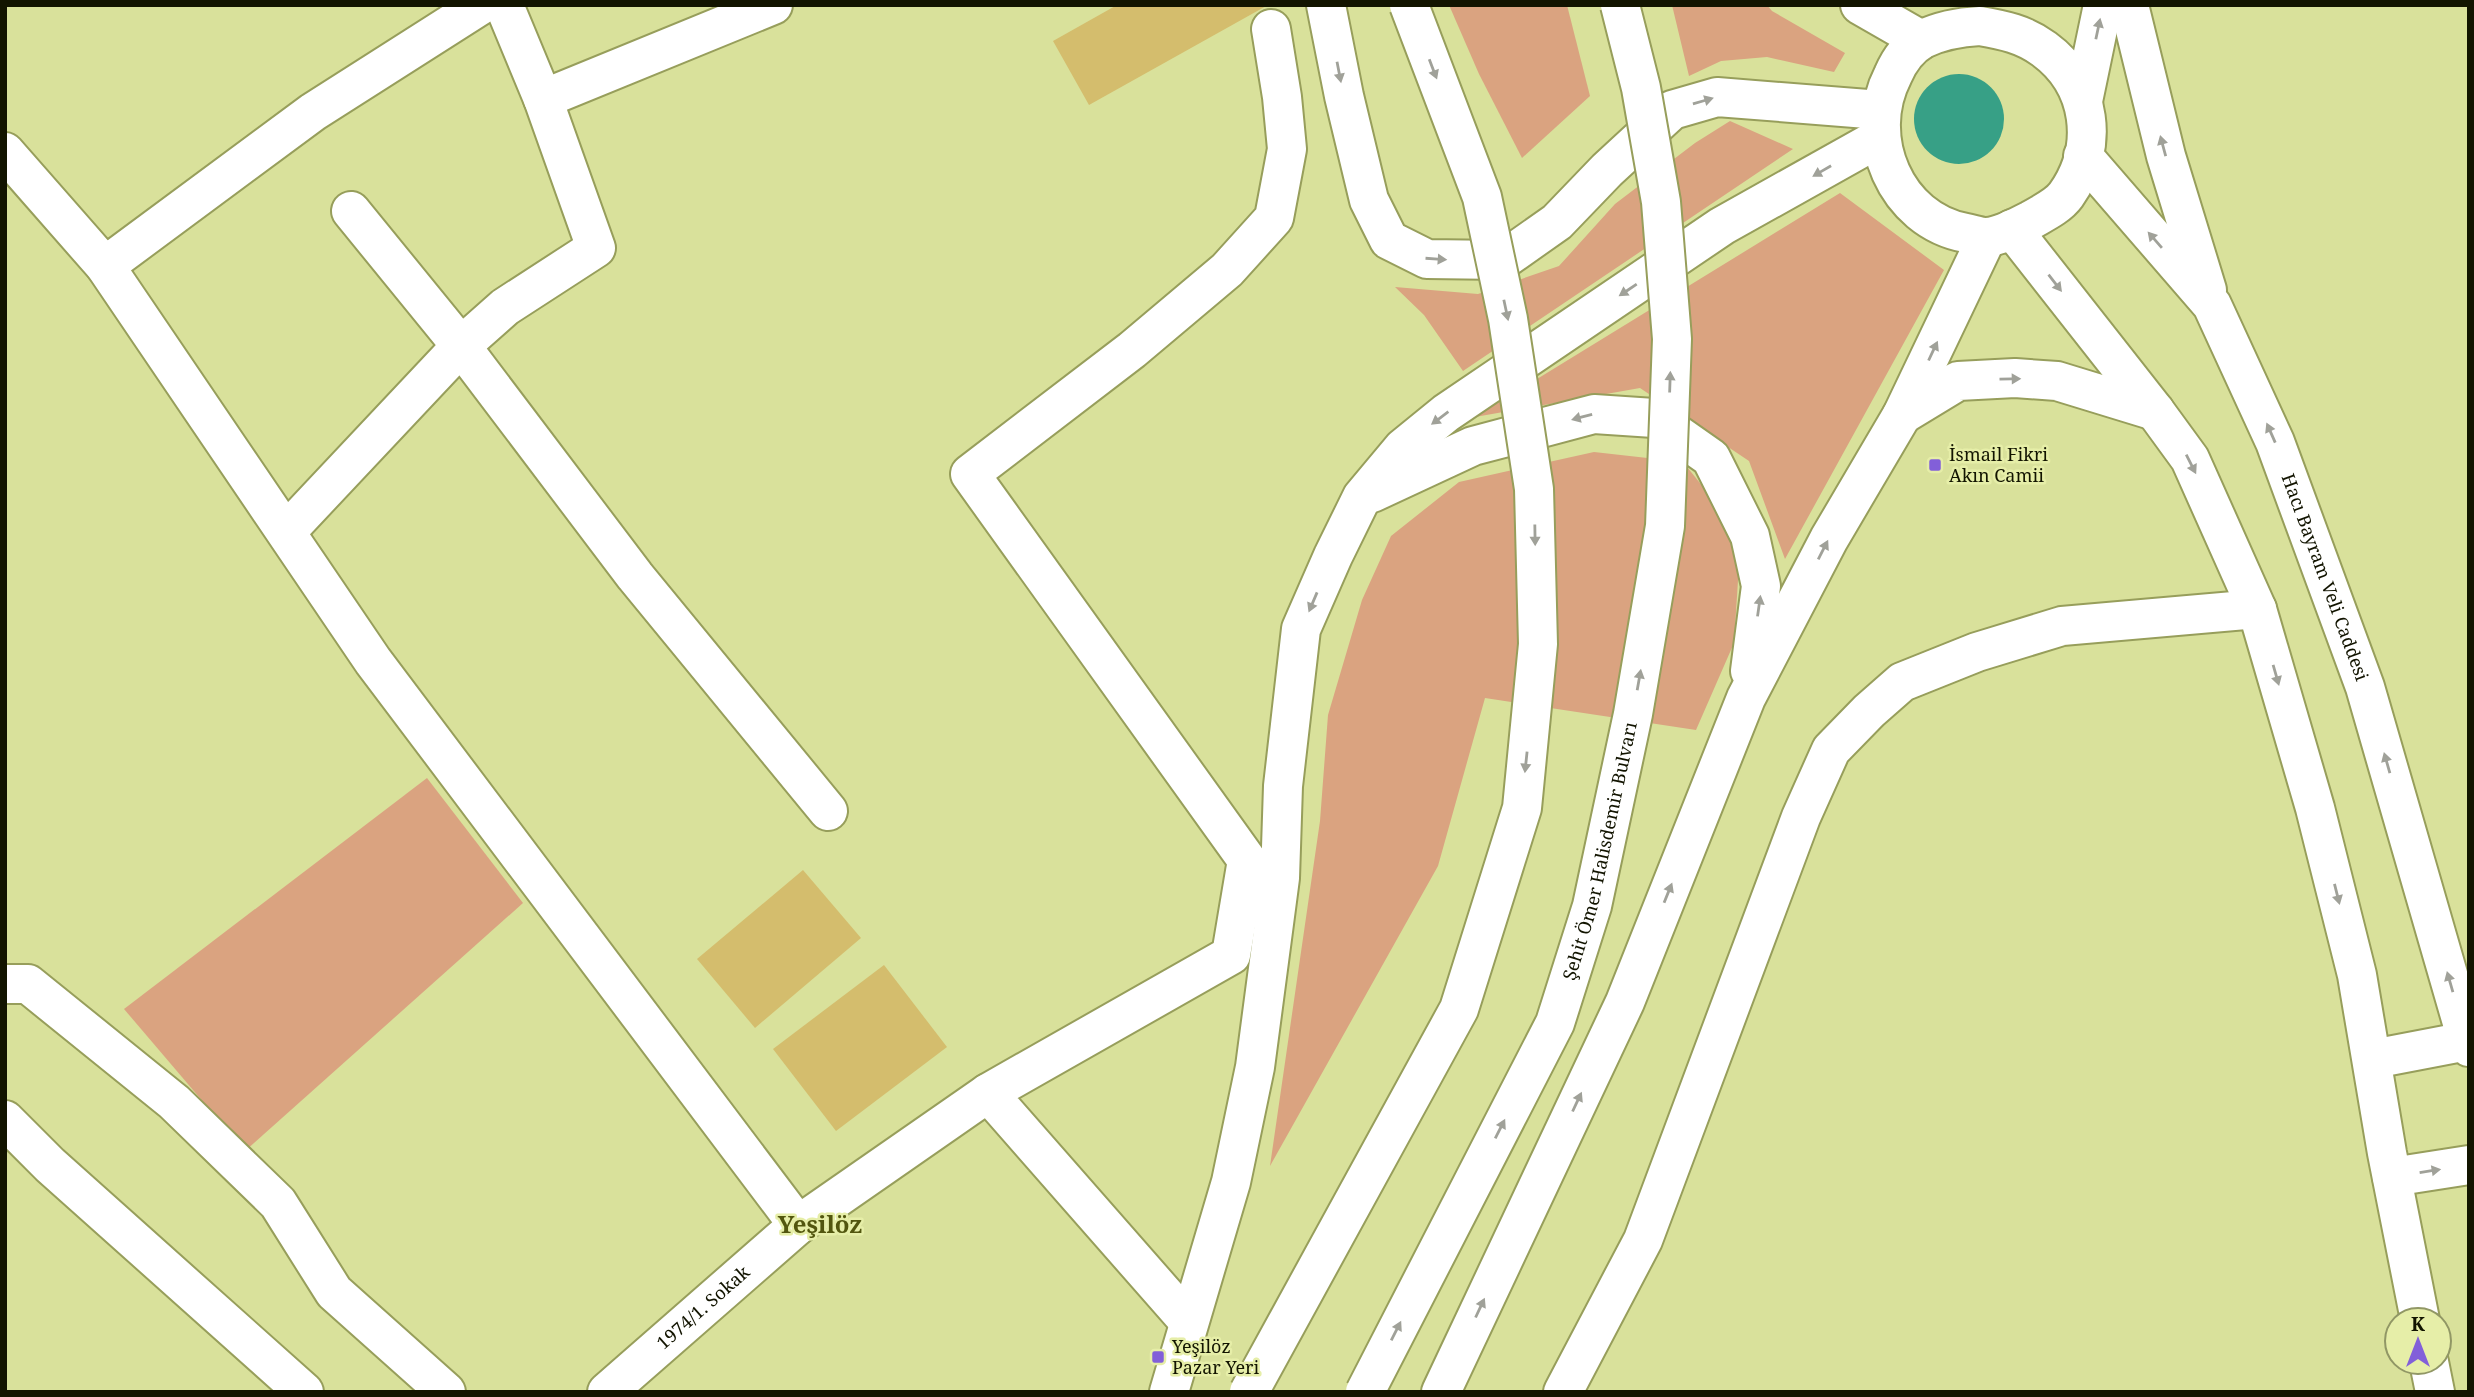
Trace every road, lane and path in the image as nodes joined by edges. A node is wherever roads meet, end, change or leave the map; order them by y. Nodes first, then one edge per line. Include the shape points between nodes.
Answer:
1 (481, 5) edge
2 (504, 5) edge
3 (773, 5) edge
4 (1326, 5) edge
5 (1409, 5) edge
6 (1620, 5) edge
7 (1860, 5) edge
8 (2103, 5) edge
9 (2129, 5) edge
10 (1945, 24) edge
11 (1271, 29) dead end
12 (542, 99) junction
13 (2084, 100) junction
14 (1881, 124) junction
15 (5, 152) edge
16 (2083, 156) junction
17 (351, 211) dead end
18 (2000, 233) junction
19 (105, 266) junction
20 (2212, 305) junction
21 (461, 346) junction
22 (2155, 411) junction
23 (1902, 415) junction
24 (1362, 497) junction
25 (287, 531) junction
26 (2257, 609) junction
27 (1746, 698) junction
28 (828, 811) dead end
29 (5, 984) edge
30 (2468, 1044) edge
31 (2373, 1059) junction
32 (988, 1093) junction
33 (5, 1120) edge
34 (2469, 1165) edge
35 (2392, 1177) junction
36 (798, 1225) junction
37 (2417, 1306) edge
38 (1189, 1322) junction
39 (304, 1392) edge
40 (446, 1392) edge
41 (607, 1392) edge
42 (1168, 1392) edge
43 (1249, 1392) edge
44 (1365, 1392) edge
45 (1441, 1392) edge
46 (1563, 1392) edge

1 - 19 main road via 313,112
2 - 12 main road
3 - 12 main road
4 -> 14 main road via 1369,201 1389,240 1427,259 1503,260 1557,222 1672,110 1717,97
5 -> 43 main road, bridge via 1482,197 1508,319 1534,489 1538,644 1522,808 1460,1009
44 -> 6 main road, Şehit Ömer Halisdemir Bulvarı, bridge via 1555,1023 1592,906 1633,714 1665,526 1672,340 1661,202 1641,88
7 - 10 main road
13 -> 8 main road
20 -> 9 main road via 2166,156
10 - 13 main road via 2012,31 2045,49 2067,72
10 - 14 main road via 1900,60 1888,83
11 - 32 main road, 1974/1. Sokak via 1287,149 1274,218 1227,270 1132,350 970,474 1247,860 1231,955
12 - 21 main road via 596,248 505,307
13 - 16 main road via 2088,139
14 - 18 main road via 1885,163 1918,210 1950,230
14 -> 24 main road via 1446,413 1403,448
15 - 19 main road
16 - 18 main road via 2065,196 2049,210
20 -> 16 main road, Hacı Bayram Veli Caddesi
17 - 21 main road
18 -> 22 main road
23 -> 18 main road
19 - 25 main road
30 -> 20 main road, Hacı Bayram Veli Caddesi via 2365,687 2275,442
21 - 25 main road
21 - 28 main road via 635,576
23 -> 22 main road via 1958,381 2015,378 2057,381
22 -> 26 main road via 2190,459
27 -> 23 main road via 1829,539
27 -> 24 main road via 1761,586 1750,536 1711,458 1654,418 1594,414 1473,446
24 -> 38 main road via 1301,629 1283,786 1279,891 1255,1067 1231,1182
25 - 36 main road via 373,661
26 -> 31 main road via 2315,808
26 - 46 main road via 2062,626 1977,652 1902,682 1831,750 1796,828 1643,1240
45 -> 27 main road via 1625,1002
29 - 40 main road via 27,984 174,1102 278,1203 334,1292
30 - 31 main road
31 - 35 main road
32 - 36 main road, 1974/1. Sokak
32 - 38 main road
33 - 39 main road
35 -> 34 main road
35 - 37 main road
36 - 41 main road, 1974/1. Sokak
38 - 42 main road

